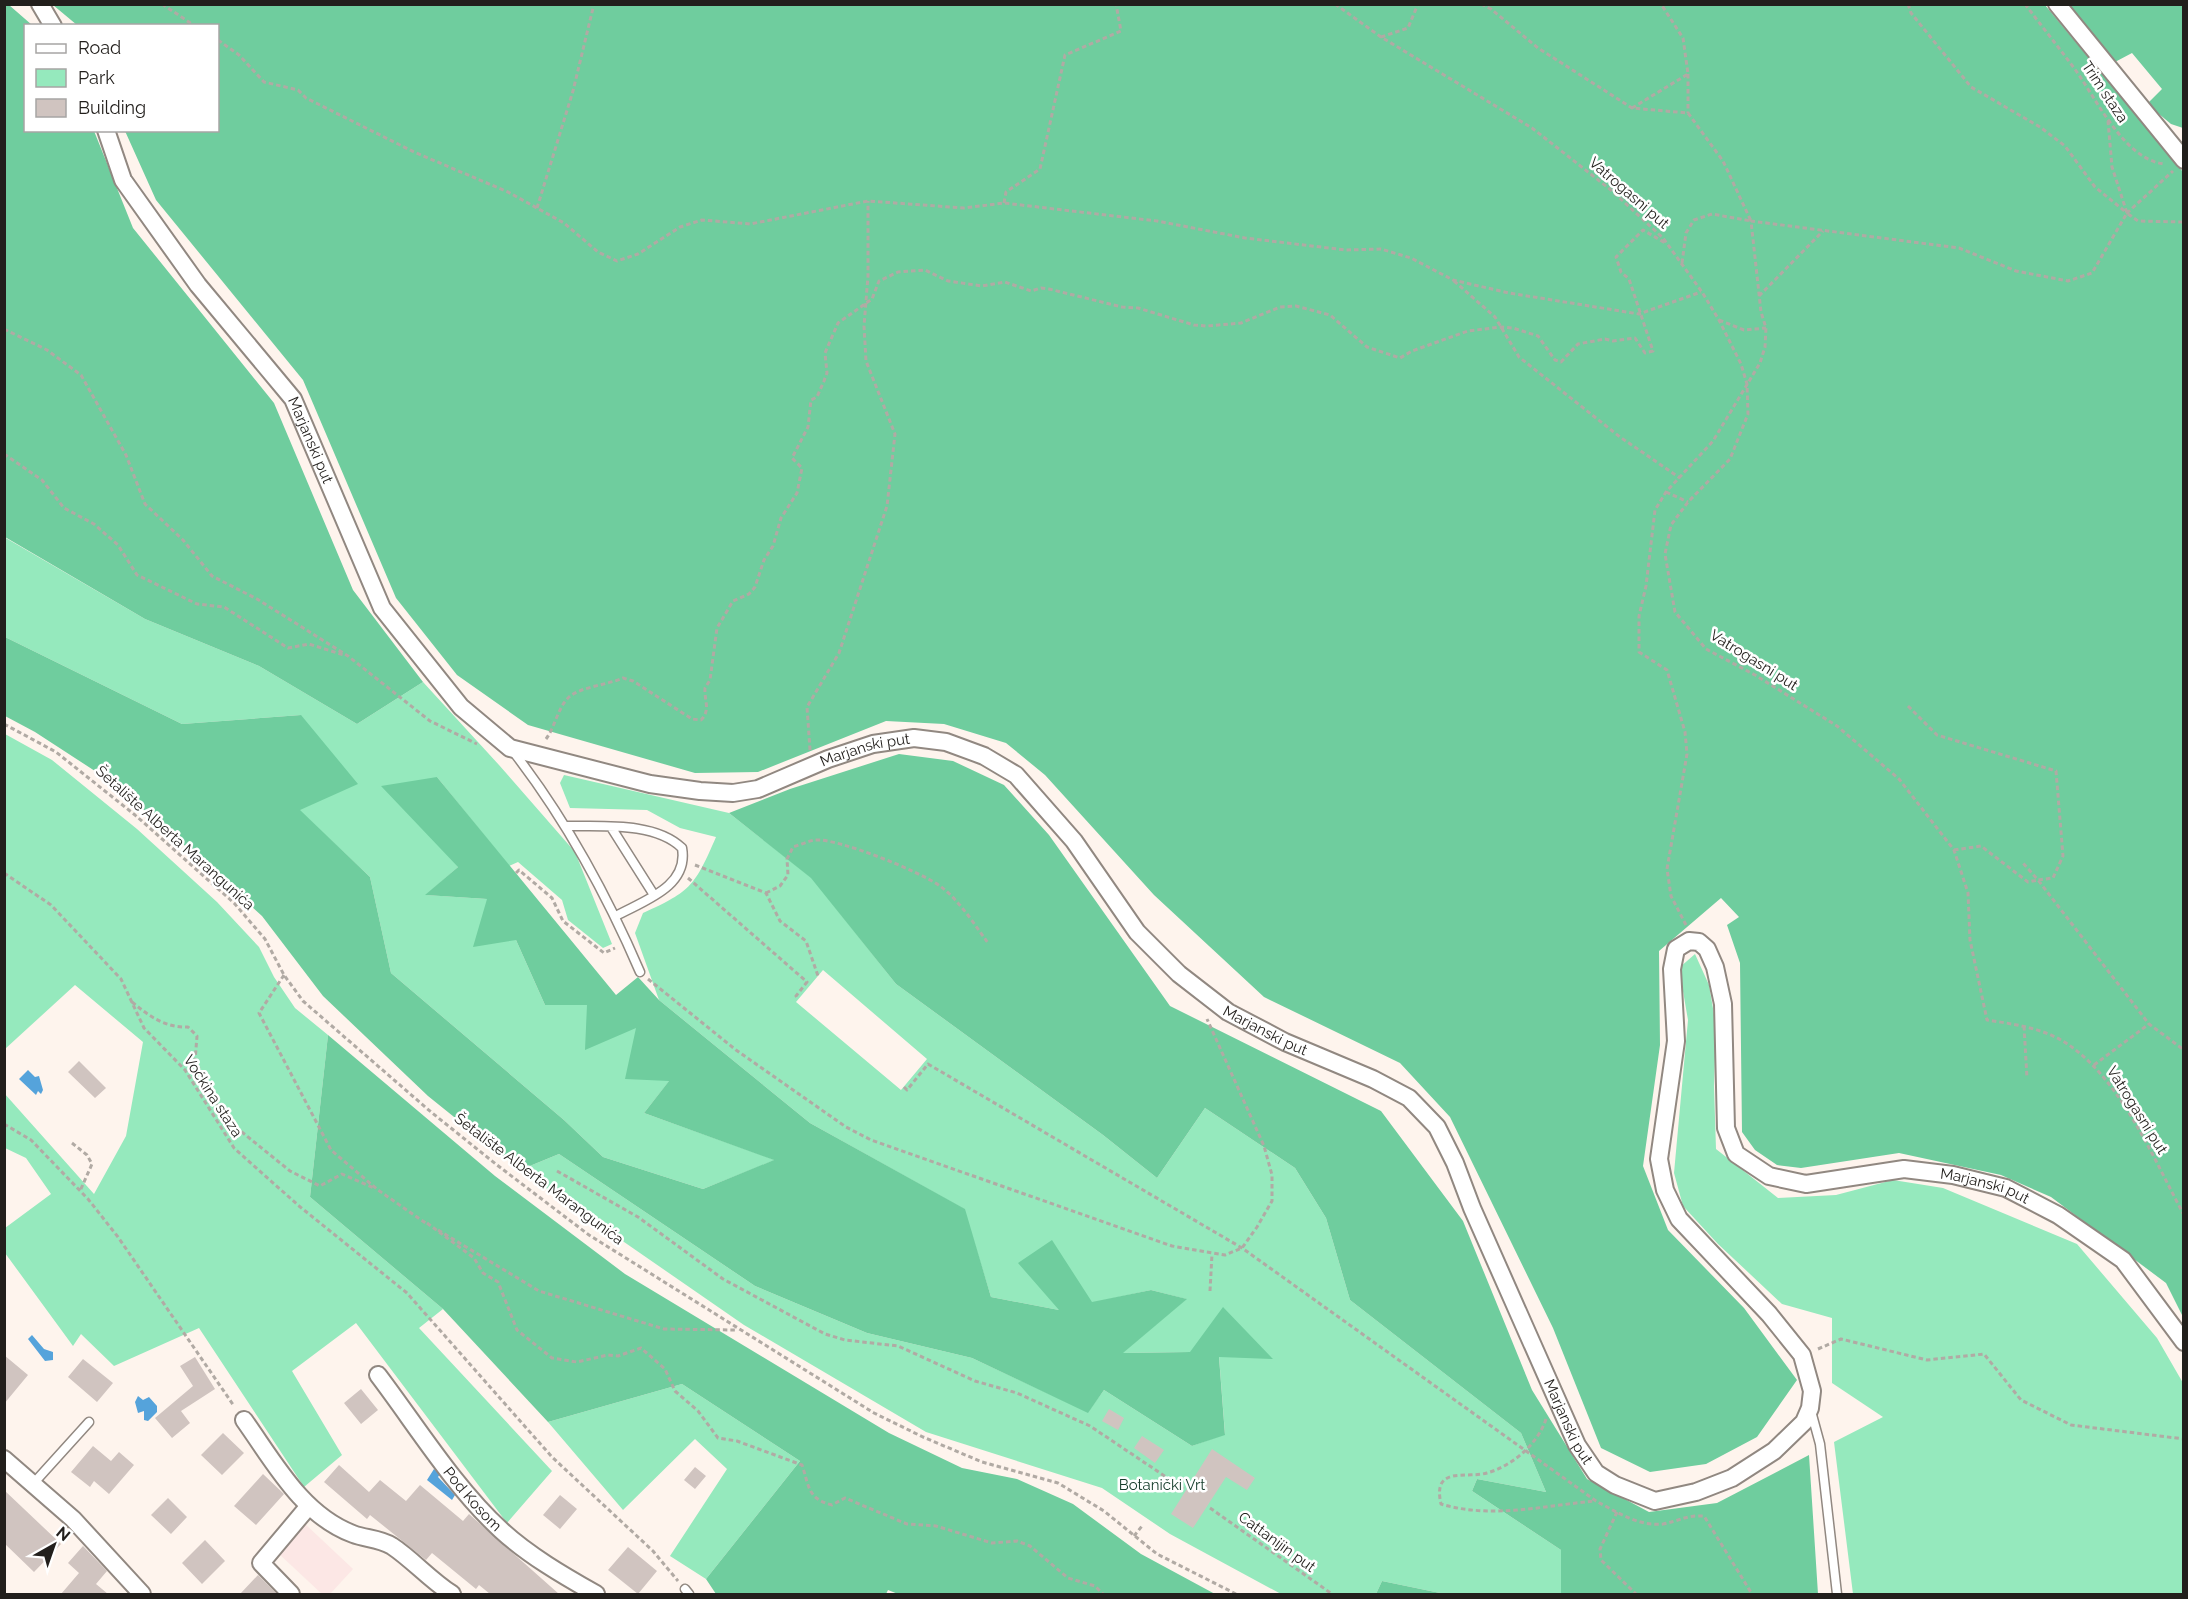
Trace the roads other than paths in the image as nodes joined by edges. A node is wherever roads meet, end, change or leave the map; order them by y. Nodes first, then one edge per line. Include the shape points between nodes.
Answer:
1 (40, 4) edge
2 (2056, 4) edge
3 (52, 24) edge
4 (107, 132) edge
5 (2177, 164) edge
6 (510, 748) junction
7 (565, 826) junction
8 (611, 826) junction
9 (654, 895) junction
10 (616, 916) junction
11 (640, 972) road end
12 (2184, 1342) edge
13 (378, 1375) dead end
14 (1810, 1408) junction
15 (244, 1420) road end
16 (89, 1422) dead end
17 (4, 1459) edge
18 (32, 1485) junction
19 (308, 1507) junction
20 (142, 1594) edge
21 (291, 1594) edge
22 (452, 1594) edge
23 (596, 1594) edge
24 (1837, 1594) edge

1 - 3 street
2 - 5 street
4 - 6 street, Marjanski put via 123,180 198,285 292,399 382,608 461,707
6 - 7 lane, Marjanski put
6 - 14 street, Marjanski put via 650,784 734,793 758,789 873,744 914,738 946,742 984,756 1017,775 1074,842 1137,932 1179,974 1228,1012 1409,1098 1437,1127 1576,1445 1596,1473 1655,1501 1696,1492 1732,1478 1774,1451 1804,1422
7 - 8 lane
7 - 10 lane, Marjanski put
8 - 9 lane
8 - 9 lane via 650,832 682,848 680,871 666,890
9 - 10 lane
10 - 11 lane, Marjanski put
12 - 14 street, Marjanski put via 2123,1260 2058,1215 2006,1188 1905,1169 1806,1184 1770,1176 1736,1154 1726,1128 1723,1004 1707,949 1699,942 1689,941 1676,949 1672,969 1676,1041 1659,1159 1665,1190 1679,1219 1769,1314 1802,1355 1812,1391
13 - 23 street, Pod Kosom via 470,1497 501,1531
14 - 24 lane via 1820,1444
15 - 19 street
16 - 18 lane
17 - 18 street
18 - 20 street via 73,1519
19 - 21 street via 261,1563
19 - 22 street via 353,1534 393,1546

